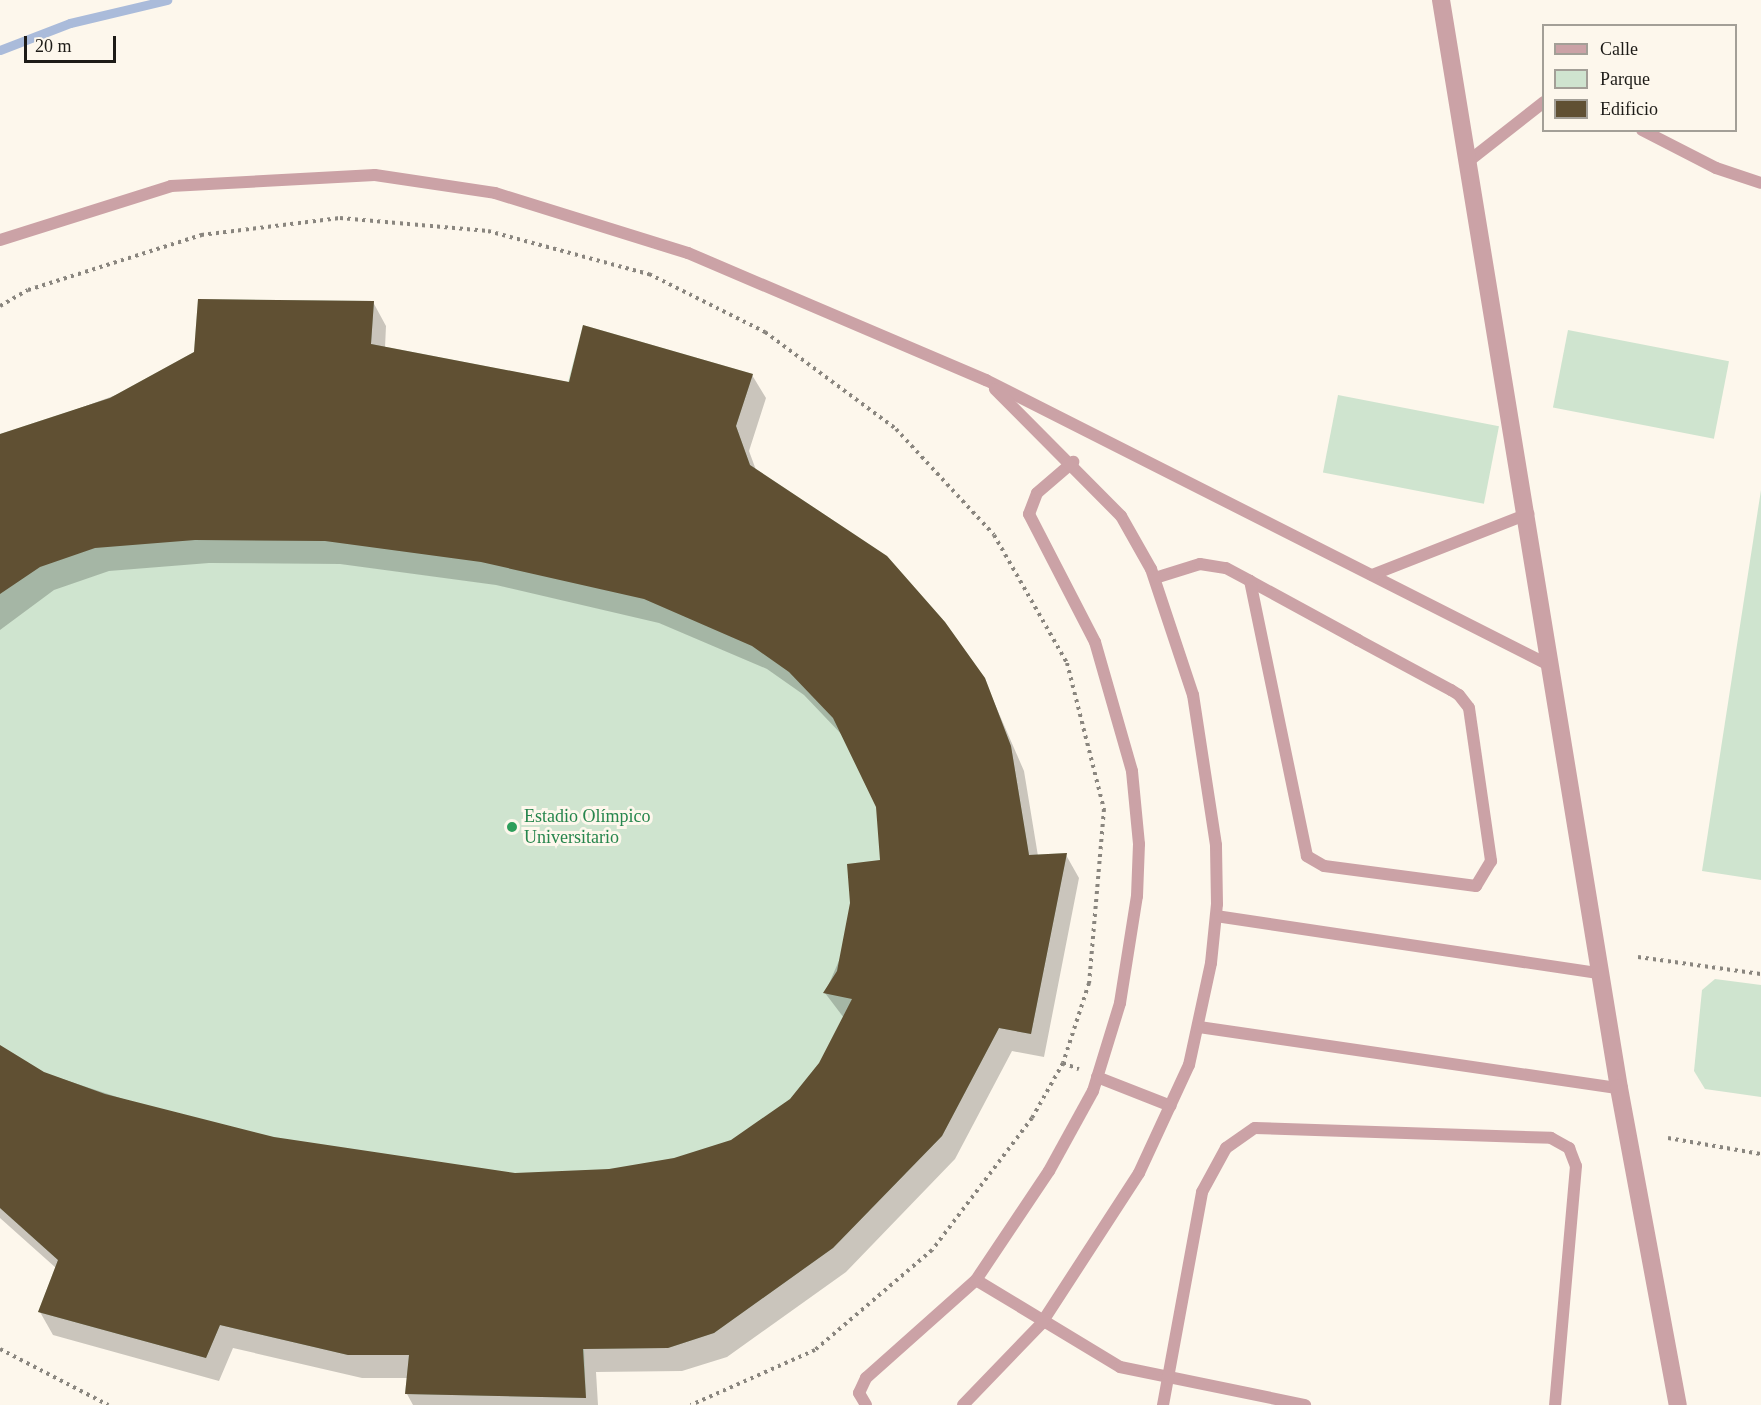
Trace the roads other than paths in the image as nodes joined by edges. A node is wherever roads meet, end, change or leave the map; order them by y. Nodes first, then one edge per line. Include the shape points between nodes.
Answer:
1 (1441, 0) edge
2 (1542, 104) edge
3 (1646, 132) edge
4 (1470, 160) junction
5 (1761, 183) edge
6 (0, 240) edge
7 (986, 380) junction
8 (1073, 462) junction
9 (1528, 514) junction
10 (1372, 575) junction
11 (1155, 578) junction
12 (1250, 581) junction
13 (1551, 666) junction
14 (1216, 916) junction
15 (1602, 974) junction
16 (1199, 1027) junction
17 (1097, 1077) junction
18 (1619, 1088) junction
19 (1171, 1106) junction
20 (976, 1280) junction
21 (1041, 1324) junction
22 (1166, 1377) junction
23 (866, 1405) edge
24 (963, 1405) edge
25 (1162, 1405) edge
26 (1305, 1405) edge
27 (1555, 1405) edge
28 (1678, 1405) edge

1 - 4 street
2 - 4 lane
3 - 5 lane via 1716,168
4 - 9 street
6 - 7 lane via 171,186 375,175 495,193 688,253
7 - 8 lane
7 - 10 lane
8 - 11 lane via 1120,516
8 - 17 lane via 1037,493 1029,514 1064,576 1107,676 1132,771 1139,843 1131,946
9 - 10 lane
9 - 13 street
10 - 13 lane
11 - 12 lane via 1212,564
11 - 14 lane via 1193,695 1207,769 1216,844
12 - 12 lane via 1465,702 1491,861 1476,885 1324,866 1307,856
13 - 15 street
14 - 15 lane
14 - 16 lane
15 - 18 street
16 - 18 lane
16 - 19 lane
17 - 19 lane
17 - 20 lane via 1049,1172
18 - 28 street
19 - 21 lane via 1107,1228
20 - 21 lane
20 - 23 lane via 866,1378 859,1393
21 - 22 lane via 1120,1367
21 - 24 lane
22 - 25 lane
22 - 26 lane
22 - 27 lane via 1202,1192 1239,1136 1255,1128 1551,1138 1569,1148 1576,1166

